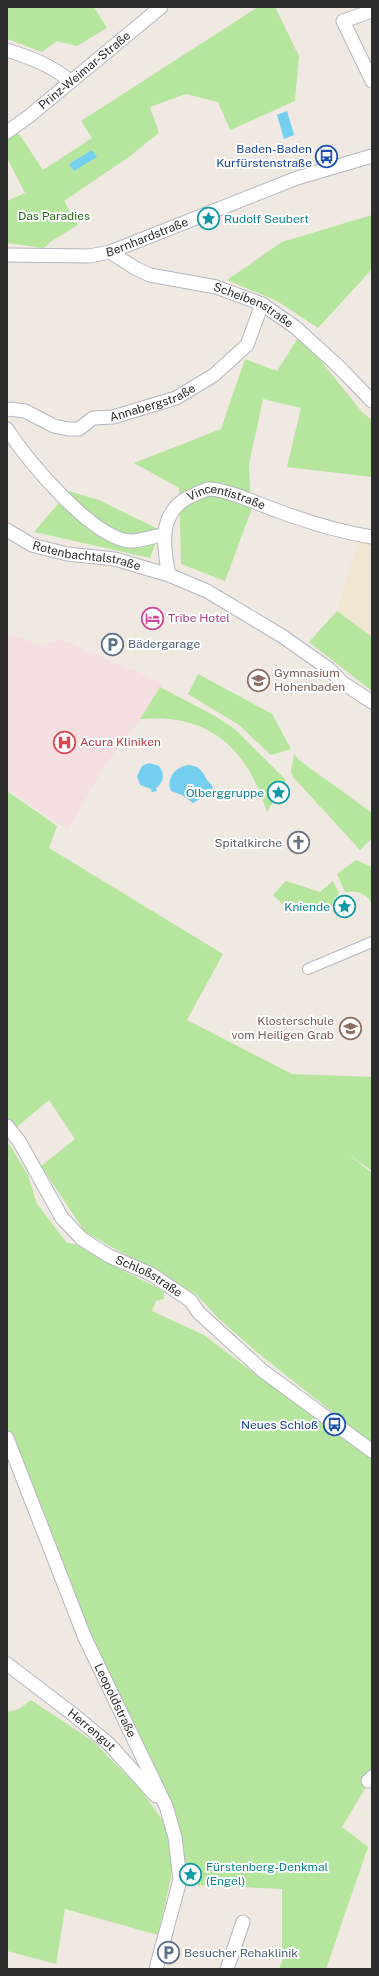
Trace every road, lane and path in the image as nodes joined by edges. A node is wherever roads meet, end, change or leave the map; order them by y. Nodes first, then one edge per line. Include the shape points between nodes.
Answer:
1 (161, 7) edge
2 (372, 12) edge
3 (7, 50) edge
4 (70, 81) junction
5 (372, 81) edge
6 (7, 132) edge
7 (372, 156) edge
8 (110, 252) junction
9 (7, 255) edge
10 (262, 304) junction
11 (372, 401) edge
12 (7, 410) edge
13 (7, 429) edge
14 (7, 530) edge
15 (165, 534) junction
16 (372, 536) edge
17 (169, 575) junction
18 (372, 702) edge
19 (372, 942) edge
20 (308, 969) dead end
21 (7, 1126) edge
22 (7, 1438) edge
23 (372, 1452) edge
24 (7, 1664) edge
25 (166, 1806) junction
26 (243, 1922) dead end
27 (156, 1969) edge
28 (227, 1969) edge

1 - 4 street, Prinz-Weimar-Straße
2 - 5 street via 343,21
3 - 4 street via 56,69
4 - 6 street, Prinz-Weimar-Straße
7 - 8 street, Bernhardstraße via 297,178
8 - 9 street, Bernhardstraße via 89,256
8 - 10 street, Scheibenstraße via 150,275 216,287
10 - 11 street, Scheibenstraße via 295,327
10 - 12 street, Annabergstraße via 247,345 214,375 176,398 112,417 93,418 79,429 54,426 25,411
13 - 15 street via 32,463 66,500 107,533 129,541
14 - 17 street, Rotenbachtalstraße via 32,545 66,554 115,559
15 - 16 street, Vincentistraße via 171,511 181,501 208,489 356,534
15 - 17 street, Vincentistraße via 165,556
17 - 18 street via 207,591 282,636
19 - 20 street
21 - 23 street, Schloßstraße via 62,1218 82,1239 109,1256 151,1274 191,1301 199,1313 263,1371
22 - 25 street, Leopoldstraße via 85,1638
24 - 25 street, Herrengut via 109,1744
25 - 27 street, Leopoldstraße via 175,1837 180,1880
26 - 28 street

